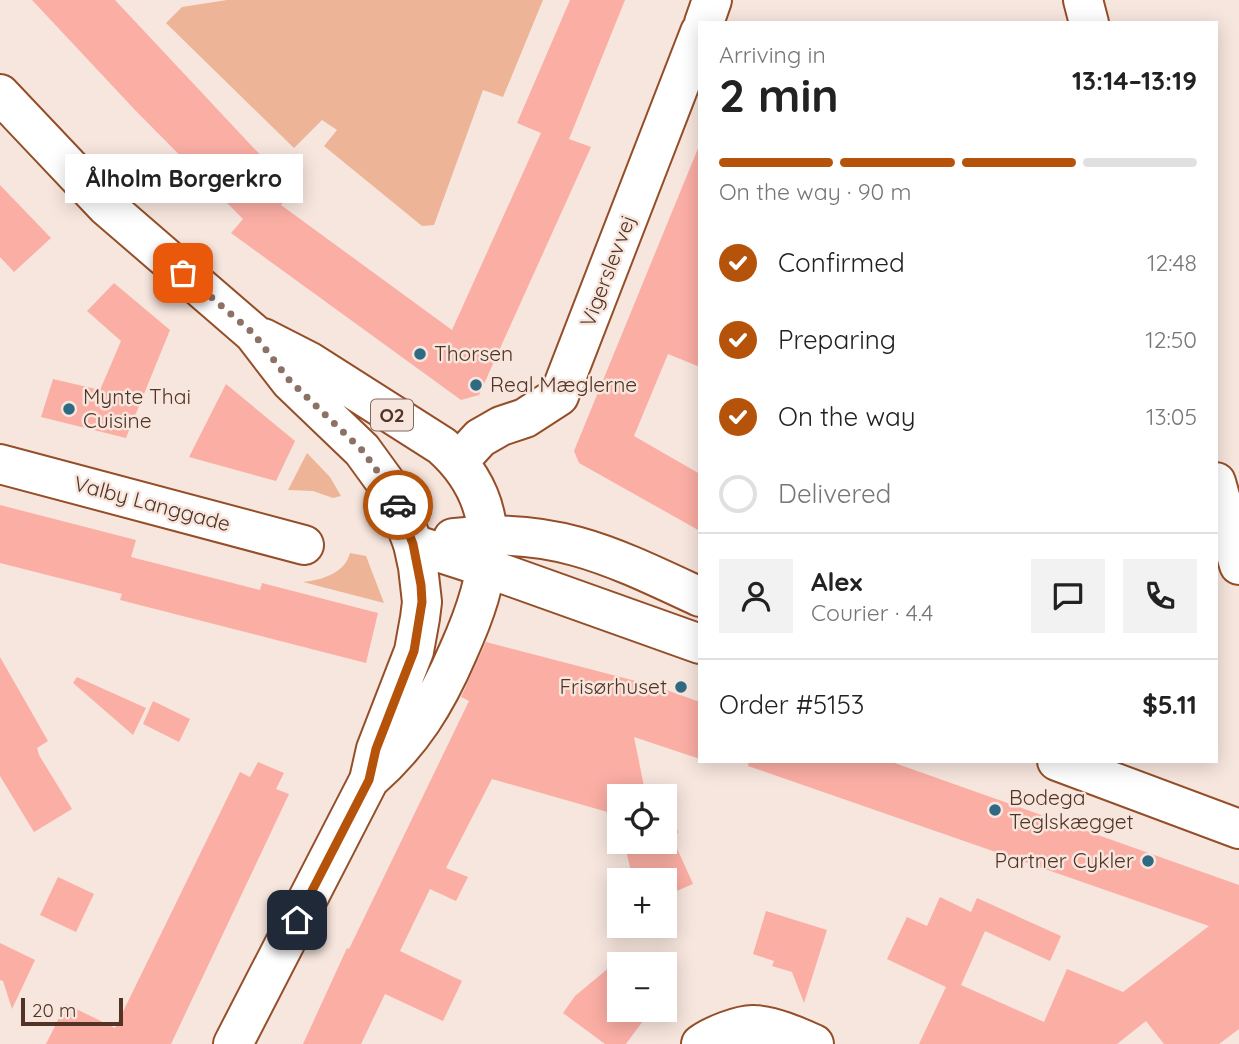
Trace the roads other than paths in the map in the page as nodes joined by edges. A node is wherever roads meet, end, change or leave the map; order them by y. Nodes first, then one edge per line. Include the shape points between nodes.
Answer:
1 (712, 0) edge
2 (1083, 0) edge
3 (705, 21) edge
4 (1088, 21) edge
5 (698, 37) edge
6 (0, 94) edge
7 (253, 333) junction
8 (459, 461) junction
9 (0, 464) edge
10 (1218, 489) edge
11 (413, 544) junction
12 (304, 545) dead end
13 (488, 551) junction
14 (1239, 565) edge
15 (698, 596) edge
16 (698, 643) edge
17 (1062, 763) edge
18 (369, 780) junction
19 (1239, 829) edge
20 (233, 1044) edge
21 (701, 1044) edge
22 (814, 1044) edge

1 - 3 street
2 - 4 street
5 - 8 street, Vigerslevvej via 559,396 480,438
6 - 7 street, O2 via 106,206
7 - 8 street, O2 via 321,369
7 - 11 street, O2 via 290,381 362,450 386,483
8 - 13 street, O2 via 480,499
9 - 12 street, Valby Langgade
10 - 14 street
11 - 13 street
11 - 18 street, O2 via 422,602 419,627
13 - 15 street via 517,535 549,538 587,548
13 - 16 street
13 - 18 street, O2 via 478,604 431,708 394,758
17 - 19 street
18 - 20 street, O2
21 - 22 street via 752,1024

